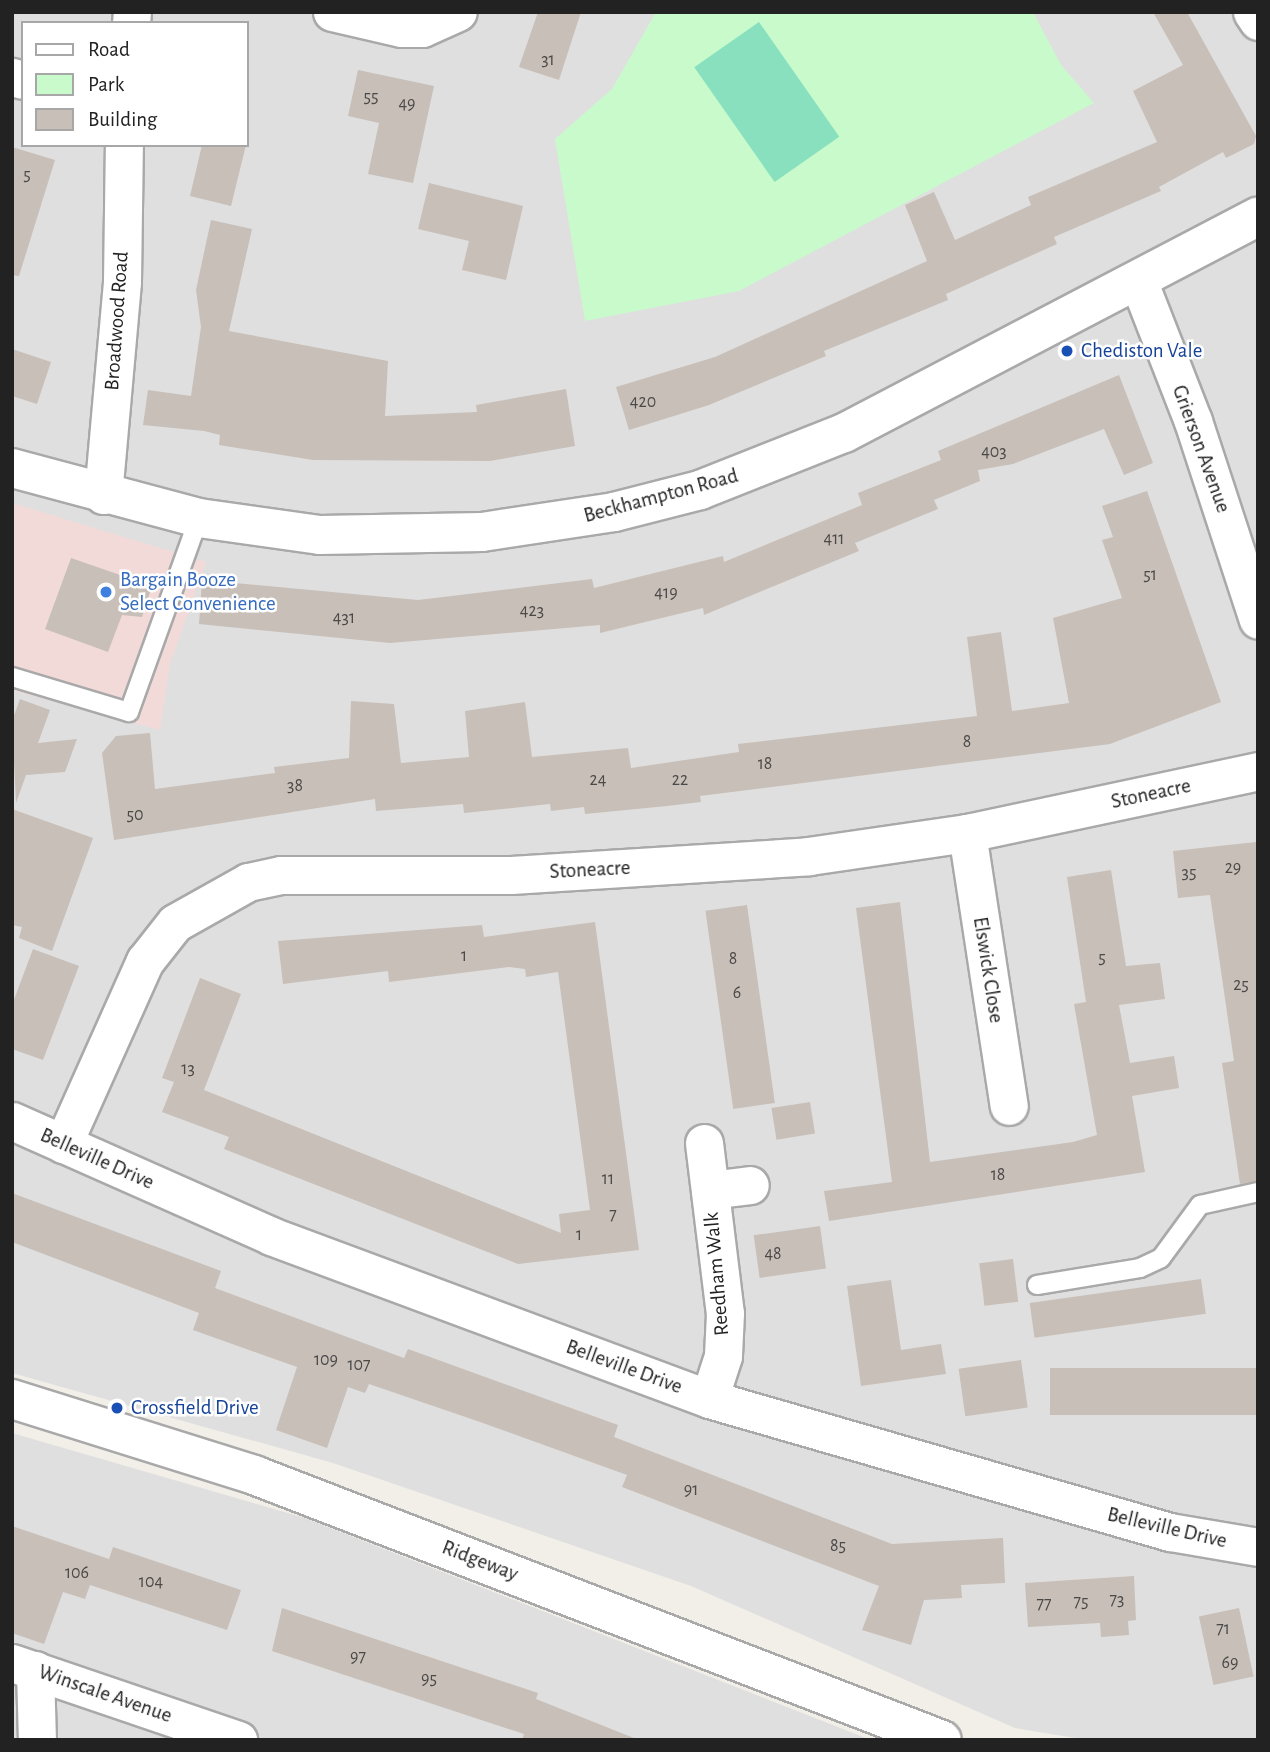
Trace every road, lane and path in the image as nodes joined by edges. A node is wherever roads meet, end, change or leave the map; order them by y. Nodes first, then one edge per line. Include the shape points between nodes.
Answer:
1 (332, 12) edge
2 (458, 12) edge
3 (1252, 12) edge
4 (1258, 21) edge
5 (124, 147) edge
6 (1258, 217) edge
7 (1138, 280) junction
8 (12, 468) edge
9 (103, 495) junction
10 (199, 518) junction
11 (1258, 620) edge
12 (12, 677) edge
13 (1258, 771) edge
14 (967, 833) junction
15 (1009, 1106) dead end
16 (12, 1121) edge
17 (704, 1143) dead end
18 (63, 1144) junction
19 (750, 1185) dead end
20 (710, 1190) junction
21 (1258, 1192) edge
22 (1037, 1285) dead end
23 (12, 1399) edge
24 (709, 1399) junction
25 (1258, 1547) edge
26 (24, 1667) edge
27 (37, 1740) edge
28 (238, 1740) edge
29 (942, 1740) edge

1 - 2 street via 401,28 422,28
3 - 4 street
5 - 9 street, Broadwood Road via 122,281
6 - 7 street, Beckhampton Road
7 - 10 street, Beckhampton Road via 844,433 700,490 614,512 548,525 401,537 320,535
7 - 11 street, Grierson Avenue via 1193,421
8 - 9 street, Beckhampton Road
9 - 10 street, Beckhampton Road
10 - 12 lane via 129,712
13 - 14 street, Stoneacre
14 - 15 street, Elswick Close
14 - 18 street, Stoneacre via 809,856 677,865 511,875 281,874 248,882 175,923 145,961
16 - 18 street, Belleville Drive
17 - 20 street, Reedham Walk
18 - 24 street, Belleville Drive via 271,1236
19 - 20 street, Reedham Walk
20 - 24 street, Reedham Walk via 725,1313 723,1356
21 - 22 lane via 1200,1205 1161,1258 1140,1268
23 - 29 street, Ridgeway via 254,1475
24 - 25 street, Belleville Drive via 1170,1532
26 - 27 street
26 - 28 street, Winscale Avenue

